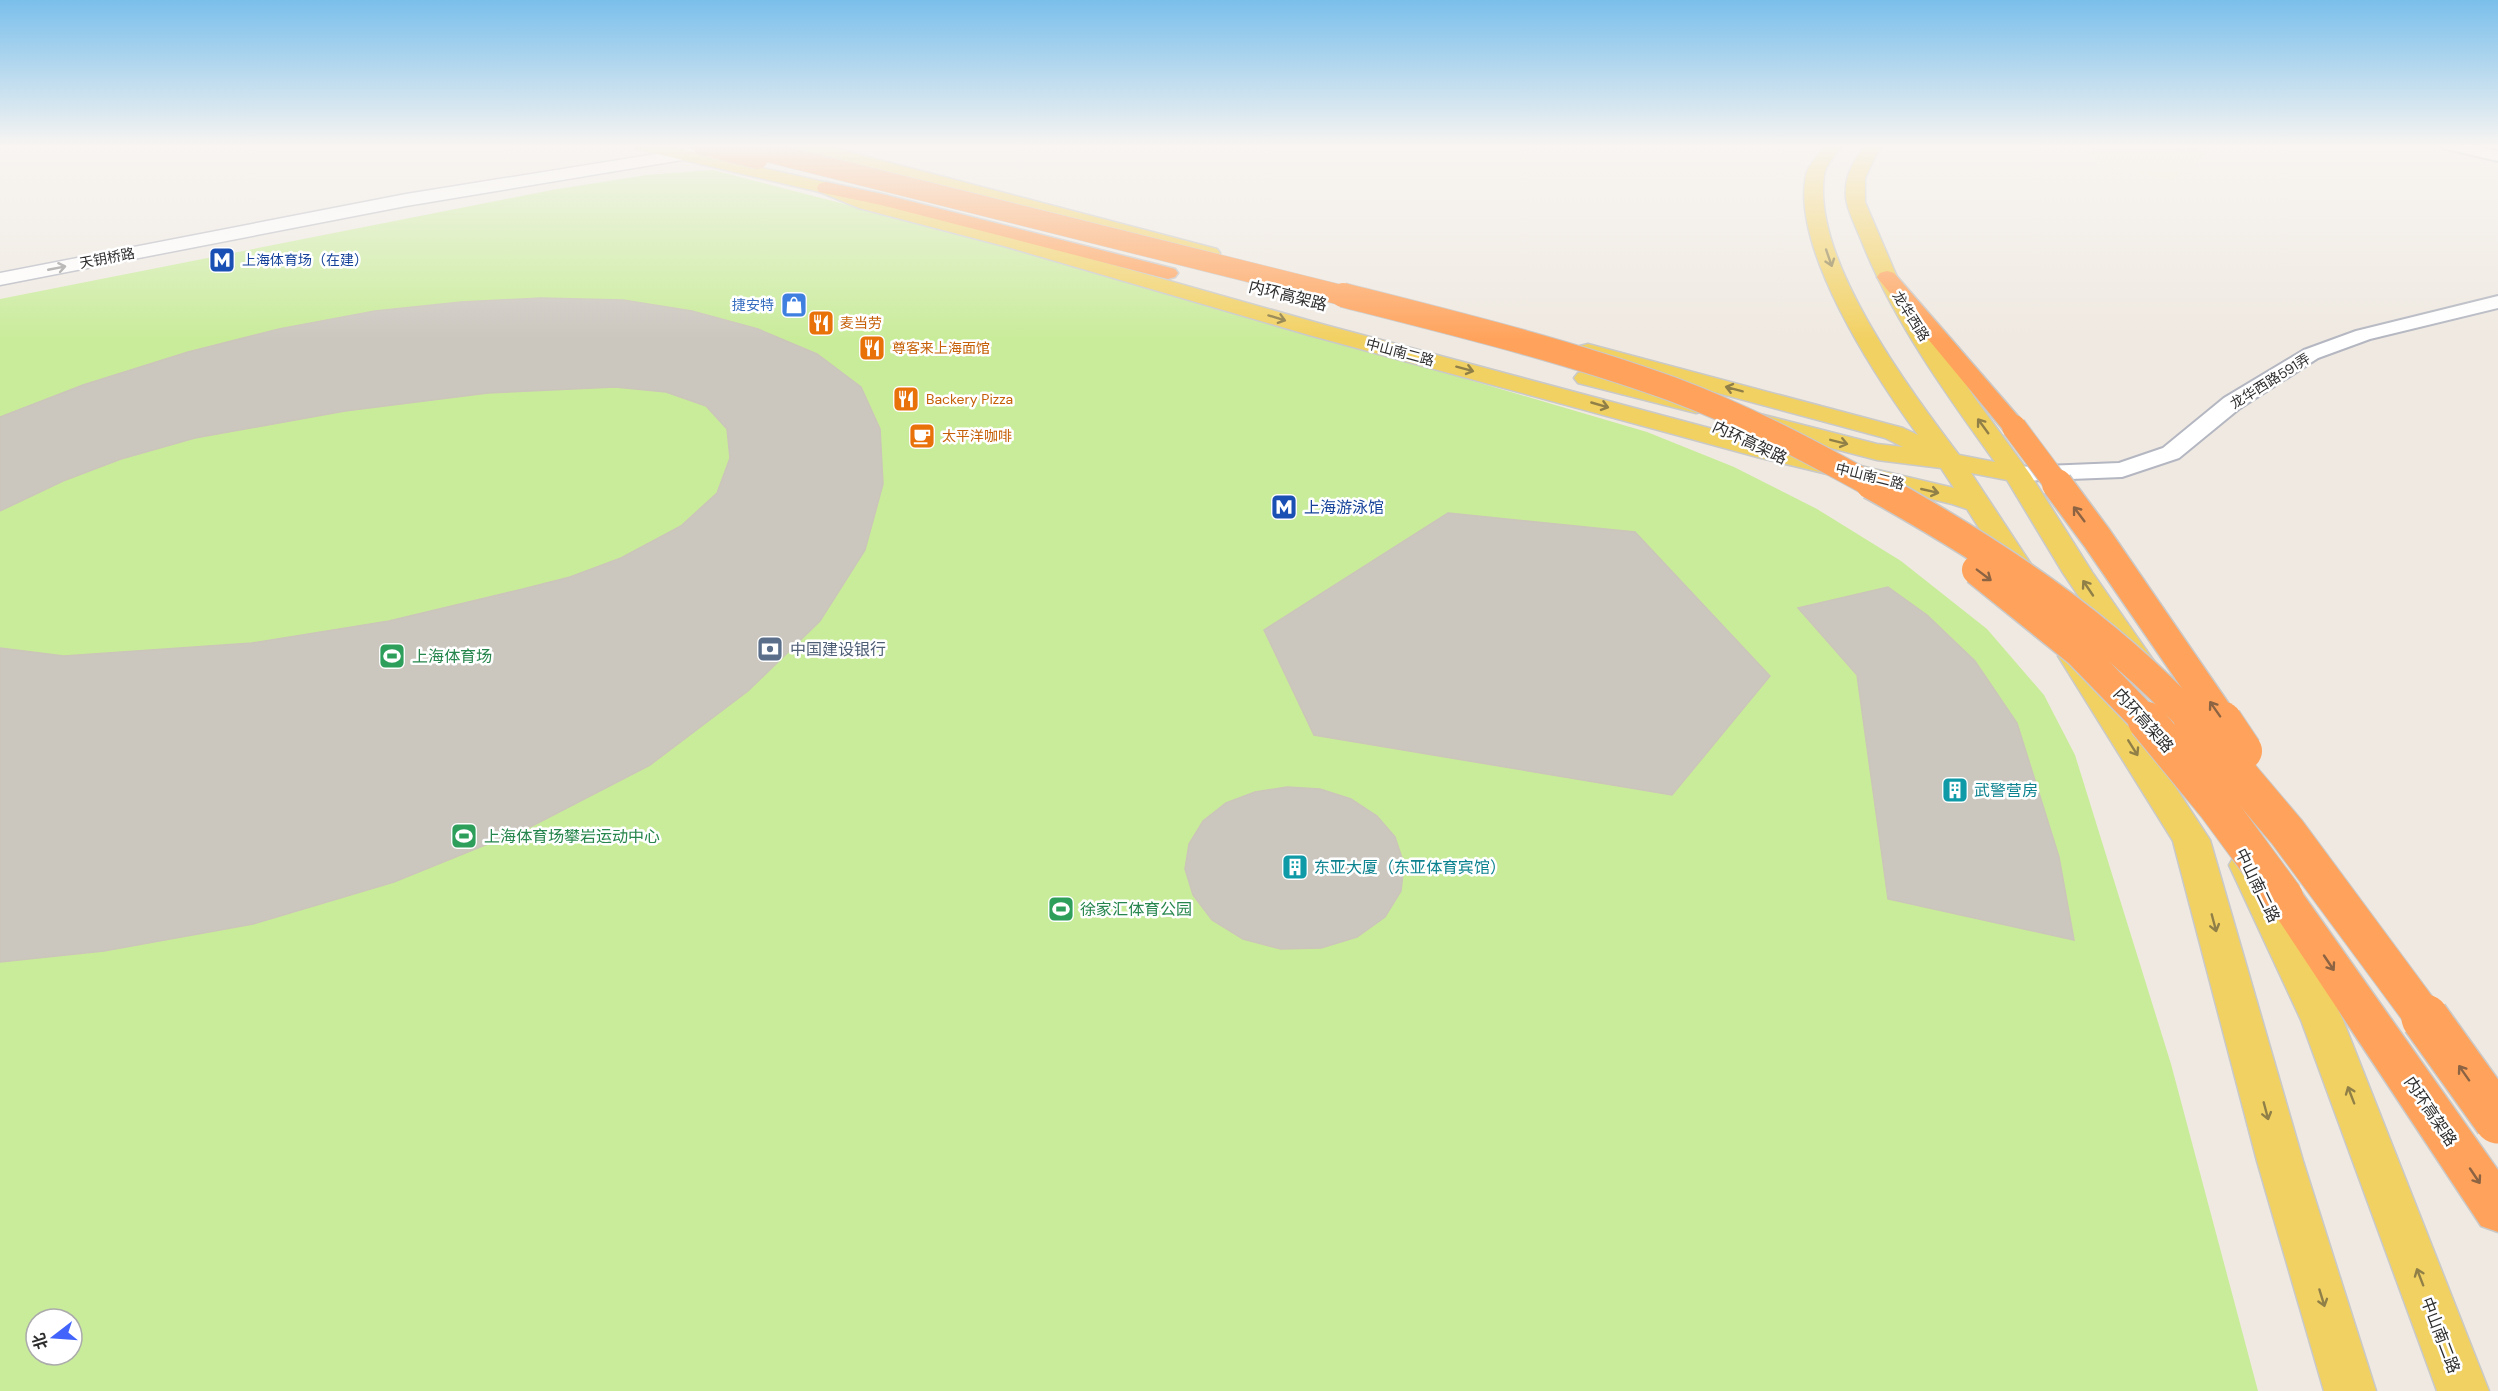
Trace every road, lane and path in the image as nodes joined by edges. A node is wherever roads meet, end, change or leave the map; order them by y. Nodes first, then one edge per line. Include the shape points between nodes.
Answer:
1 (355, 210) edge
2 (889, 210) edge
3 (921, 210) edge
4 (937, 210) edge
5 (942, 210) edge
6 (1005, 210) edge
7 (1049, 210) edge
8 (1816, 210) edge
9 (1860, 210) edge
10 (1887, 277) junction
11 (0, 279) edge
12 (2498, 302) edge
13 (1347, 310) junction
14 (1950, 461) junction
15 (2017, 474) junction
16 (1978, 504) junction
17 (2337, 899) junction
18 (2498, 1120) edge
19 (2498, 1210) edge
20 (2350, 1391) edge
21 (2463, 1391) edge

11 -> 1 street, 天钥桥路
2 -> 16 main road, 中山南二路 via 1317,330
3 - 13 highway via 1299,306
4 - 13 highway, 内环高架路, bridge
5 -> 14 main road, 中山南二路 via 1877,452
6 - 17 highway, 内环高架路, bridge via 1505,337 1674,390 1758,426 1939,521 1992,554 2092,628 2145,672 2206,734 2263,800
14 -> 7 main road, 中山南二路 via 1894,433 1791,404
8 -> 14 main road via 1840,292 1905,400
9 - 10 main road, 龙华西路
15 -> 10 main road, 龙华西路 via 1963,400
17 -> 10 highway, bridge via 2228,728 2097,538 2014,427
12 - 15 street, 龙华西路591弄 via 2363,335 2311,354 2232,403 2172,453 2122,470
13 -> 19 highway, 内环高架路, bridge via 1525,357 1723,428 1846,489 1912,527 2030,610 2101,673 2218,806
14 - 15 main road, 中山南二路
14 - 16 main road
21 -> 15 main road, 中山南二路 via 2322,1020 2180,724
16 -> 20 main road via 2191,840 2280,1161
18 -> 17 highway, 内环高架路, bridge

